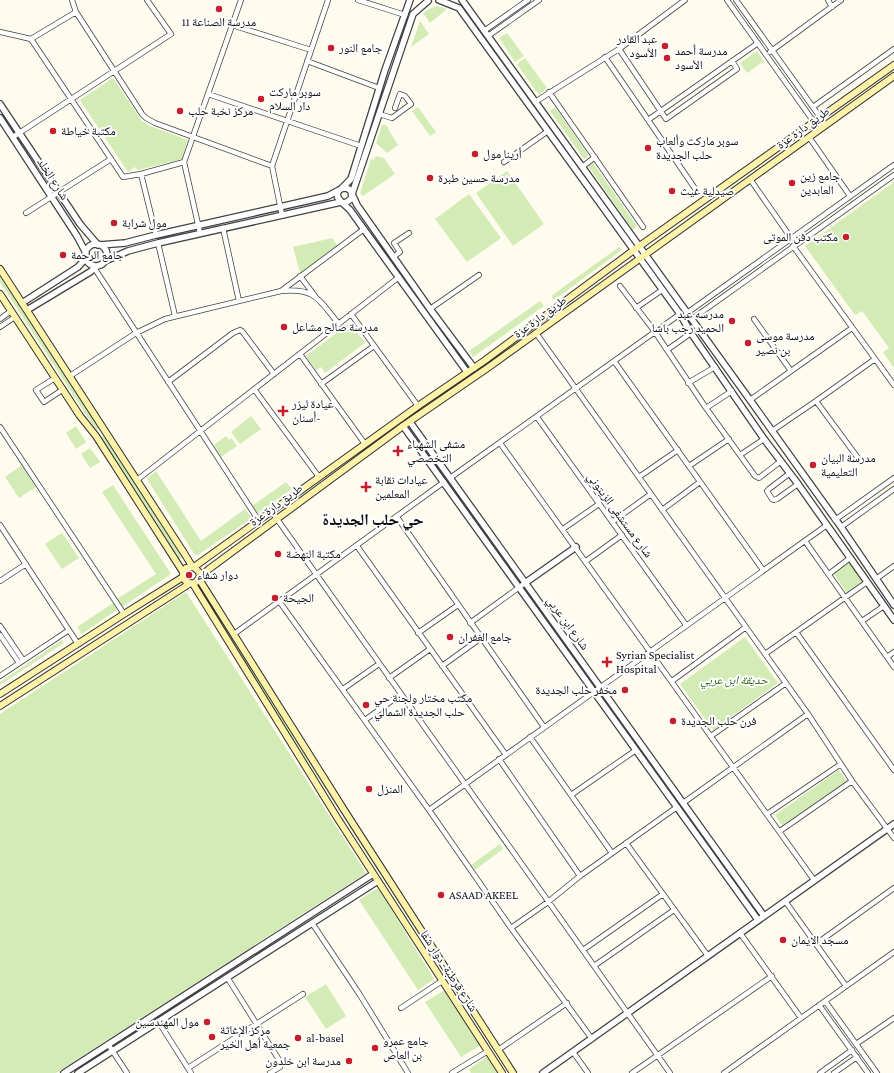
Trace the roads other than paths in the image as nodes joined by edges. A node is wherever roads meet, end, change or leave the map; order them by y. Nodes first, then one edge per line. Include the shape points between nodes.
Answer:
1 (72, 0) edge
2 (147, 0) edge
3 (241, 0) edge
4 (328, 0) edge
5 (358, 0) edge
6 (410, 0) edge
7 (439, 0) edge
8 (462, 0) edge
9 (528, 0) edge
10 (539, 0) edge
11 (685, 0) edge
12 (727, 0) edge
13 (736, 0) edge
14 (828, 0) edge
15 (841, 0) edge
16 (426, 1) edge
17 (832, 6) junction
18 (76, 12) junction
19 (405, 15) junction
20 (232, 25) junction
21 (484, 31) junction
22 (0, 32) edge
23 (488, 36) junction
24 (31, 39) junction
25 (758, 43) junction
26 (894, 48) edge
27 (618, 49) junction
28 (311, 50) junction
29 (772, 50) junction
30 (766, 54) junction
31 (605, 57) junction
32 (307, 61) junction
33 (732, 61) junction
34 (894, 65) edge
35 (114, 71) junction
36 (894, 76) edge
37 (379, 88) junction
38 (549, 92) junction
39 (208, 94) junction
40 (377, 96) junction
41 (384, 98) junction
42 (71, 100) junction
43 (535, 102) junction
44 (0, 104) edge
45 (813, 107) junction
46 (395, 108) dead end
47 (660, 111) junction
48 (379, 114) junction
49 (0, 118) edge
50 (820, 118) junction
51 (648, 120) junction
52 (287, 121) junction
53 (814, 122) junction
54 (548, 131) junction
55 (19, 133) junction
56 (194, 136) junction
57 (13, 137) junction
58 (809, 137) junction
59 (361, 146) junction
60 (595, 157) junction
61 (111, 159) junction
62 (184, 162) junction
63 (504, 162) dead end
64 (894, 165) edge
65 (272, 166) junction
66 (582, 167) junction
67 (141, 174) junction
68 (894, 175) edge
69 (750, 179) junction
70 (872, 181) junction
71 (877, 187) junction
72 (341, 189) junction
73 (696, 190) dead end
74 (58, 192) junction
75 (352, 194) junction
76 (850, 196) junction
77 (51, 197) junction
78 (342, 202) junction
79 (280, 207) junction
80 (26, 213) dead end
81 (282, 215) junction
82 (818, 219) junction
83 (198, 225) junction
84 (823, 225) junction
85 (644, 227) dead end
86 (223, 228) junction
87 (364, 229) junction
88 (200, 233) junction
89 (409, 233) dead end
90 (156, 235) junction
91 (791, 238) junction
92 (158, 243) junction
93 (99, 245) junction
94 (640, 246) junction
95 (793, 246) junction
96 (634, 250) junction
97 (645, 254) junction
98 (86, 256) junction
99 (393, 257) junction
100 (766, 257) junction
101 (639, 258) junction
102 (105, 261) junction
103 (770, 263) junction
104 (95, 267) junction
105 (0, 269) edge
106 (300, 276) junction
107 (479, 276) dead end
108 (399, 277) junction
109 (620, 286) dead end
110 (662, 290) junction
111 (280, 291) junction
112 (0, 294) edge
113 (315, 296) junction
114 (239, 301) junction
115 (22, 303) junction
116 (636, 308) junction
117 (430, 309) junction
118 (27, 310) junction
119 (11, 311) junction
120 (687, 313) junction
121 (351, 314) junction
122 (680, 314) junction
123 (175, 316) junction
124 (15, 318) junction
125 (0, 319) edge
126 (692, 319) junction
127 (754, 319) dead end
128 (339, 324) junction
129 (0, 328) edge
130 (852, 328) junction
131 (655, 332) junction
132 (136, 333) junction
133 (536, 333) junction
134 (691, 333) junction
135 (374, 346) junction
136 (667, 350) junction
137 (300, 354) junction
138 (875, 359) junction
139 (484, 361) junction
140 (614, 361) junction
141 (489, 367) junction
142 (715, 367) junction
143 (474, 368) junction
144 (791, 371) junction
145 (467, 372) junction
146 (274, 374) junction
147 (70, 376) junction
148 (55, 378) junction
149 (168, 382) junction
150 (688, 383) junction
151 (321, 384) junction
152 (894, 384) edge
153 (254, 389) junction
154 (576, 389) junction
155 (62, 390) junction
156 (732, 391) junction
157 (750, 400) junction
158 (816, 401) junction
159 (418, 406) junction
160 (706, 408) junction
161 (537, 417) junction
162 (410, 422) junction
163 (403, 426) junction
164 (0, 428) edge
165 (105, 430) junction
166 (200, 431) junction
167 (772, 431) junction
168 (96, 436) junction
169 (729, 439) junction
170 (764, 439) junction
171 (500, 443) junction
172 (365, 444) junction
173 (678, 450) junction
174 (740, 455) junction
175 (858, 458) dead end
176 (781, 461) junction
177 (689, 466) junction
178 (790, 473) junction
179 (319, 478) junction
180 (450, 478) junction
181 (639, 478) junction
182 (894, 478) edge
183 (137, 480) junction
184 (444, 482) junction
185 (700, 482) junction
186 (798, 484) junction
187 (894, 489) edge
188 (651, 494) junction
189 (599, 504) junction
190 (662, 510) junction
191 (272, 512) junction
192 (397, 517) junction
193 (277, 519) junction
194 (836, 520) junction
195 (259, 522) junction
196 (612, 522) junction
197 (0, 525) edge
198 (827, 525) junction
199 (840, 527) junction
200 (563, 529) junction
201 (622, 536) junction
202 (804, 541) junction
203 (356, 546) junction
204 (576, 547) junction
205 (850, 558) junction
206 (586, 561) junction
207 (26, 564) junction
208 (894, 566) edge
209 (193, 567) junction
210 (763, 570) junction
211 (829, 574) junction
212 (183, 575) junction
213 (316, 575) junction
214 (199, 578) junction
215 (876, 579) junction
216 (0, 581) edge
217 (867, 582) junction
218 (525, 583) junction
219 (191, 584) junction
220 (519, 587) junction
221 (725, 598) junction
222 (845, 598) junction
223 (279, 601) junction
224 (458, 605) junction
225 (894, 605) edge
226 (884, 606) junction
227 (124, 614) junction
228 (894, 620) edge
229 (862, 621) junction
230 (470, 623) junction
231 (686, 625) junction
232 (0, 626) edge
233 (746, 627) junction
234 (69, 630) junction
235 (796, 632) junction
236 (418, 633) junction
237 (234, 634) junction
238 (0, 635) edge
239 (481, 638) junction
240 (78, 644) junction
241 (430, 649) junction
242 (650, 651) junction
243 (894, 652) edge
244 (765, 654) junction
245 (887, 657) junction
246 (21, 662) junction
247 (379, 664) junction
248 (442, 666) junction
249 (894, 667) edge
250 (0, 676) edge
251 (389, 678) junction
252 (672, 681) junction
253 (786, 683) junction
254 (600, 687) junction
255 (343, 689) junction
256 (594, 691) junction
257 (0, 694) edge
258 (401, 694) junction
259 (0, 706) edge
260 (808, 714) junction
261 (365, 720) junction
262 (544, 727) junction
263 (711, 736) junction
264 (530, 737) junction
265 (636, 750) junction
266 (506, 755) junction
267 (499, 760) junction
268 (841, 764) junction
269 (734, 767) junction
270 (894, 770) edge
271 (852, 781) junction
272 (465, 784) junction
273 (571, 795) junction
274 (684, 803) junction
275 (677, 807) junction
276 (429, 810) junction
277 (346, 813) junction
278 (767, 814) junction
279 (338, 818) junction
280 (894, 824) edge
281 (887, 829) junction
282 (780, 831) junction
283 (894, 838) edge
284 (709, 839) junction
285 (626, 843) junction
286 (703, 843) junction
287 (612, 853) junction
288 (374, 874) junction
289 (580, 876) junction
290 (814, 880) junction
291 (378, 881) junction
292 (894, 888) edge
293 (663, 894) junction
294 (785, 901) junction
295 (548, 902) junction
296 (674, 910) junction
297 (308, 916) junction
298 (764, 916) junction
299 (758, 920) junction
300 (312, 923) junction
301 (511, 928) junction
302 (740, 932) junction
303 (816, 944) junction
304 (583, 950) junction
305 (894, 952) edge
306 (708, 956) junction
307 (594, 966) junction
308 (223, 971) junction
309 (772, 976) junction
310 (227, 977) junction
311 (442, 981) junction
312 (846, 986) junction
313 (303, 994) dead end
314 (825, 1001) junction
315 (567, 1002) junction
316 (820, 1005) junction
317 (470, 1006) junction
318 (401, 1008) dead end
319 (462, 1012) junction
320 (628, 1013) junction
321 (154, 1015) junction
322 (801, 1018) junction
323 (894, 1018) edge
324 (158, 1021) junction
325 (256, 1024) junction
326 (592, 1039) junction
327 (108, 1044) junction
328 (856, 1044) junction
329 (498, 1050) junction
330 (852, 1050) junction
331 (112, 1051) junction
332 (488, 1051) junction
333 (573, 1052) junction
334 (658, 1055) junction
335 (856, 1057) junction
336 (188, 1068) junction
337 (64, 1073) edge
338 (78, 1073) edge
339 (127, 1073) edge
340 (191, 1073) edge
341 (270, 1073) edge
342 (408, 1073) edge
343 (452, 1073) edge
344 (502, 1073) edge
345 (513, 1073) edge
346 (543, 1073) edge
347 (588, 1073) edge
348 (632, 1073) edge
349 (670, 1073) edge
350 (724, 1073) edge
351 (820, 1073) edge
352 (834, 1073) edge
353 (868, 1073) edge
354 (877, 1073) edge

1 - 18 street
2 - 35 street via 171,34
3 - 20 street
4 - 28 street
5 - 19 street
6 - 19 street
7 - 16 street
7 - 54 street via 459,8
8 - 21 street
9 - 21 street
10 - 23 street
11 - 27 street
12 - 25 street
13 - 29 street
14 - 17 street
15 - 17 street
16 - 41 street via 413,14
17 - 29 street
18 - 24 street
18 - 35 street
19 - 37 street
20 - 28 street
20 - 39 street
21 - 23 street
22 - 24 street
23 - 43 street
24 - 42 street
25 - 30 street
25 - 33 street
26 - 45 street
27 - 31 street
27 - 47 street
28 - 32 street
29 - 30 street
29 - 45 street
30 - 53 street
31 - 38 street
31 - 51 street
32 - 37 street
32 - 52 street
33 - 47 street
33 - 47 street via 737,69 666,119
34 - 50 main road
35 - 42 street
35 - 56 street via 146,118
36 - 58 main road, طريق دارة عزة
37 - 40 street
38 - 43 street
38 - 60 street
39 - 52 street
39 - 56 street
40 - 41 street
40 - 59 street
41 - 48 street
42 - 55 street
42 - 61 street
43 - 66 street
44 - 55 street
45 - 50 street
46 - 48 street via 400,94 411,104 392,118
47 - 51 street
48 - 75 street
49 - 57 street, شارع الخلد
50 - 53 main road
51 - 73 street
52 - 59 street
52 - 65 street
53 - 94 main road
54 - 63 street
54 - 96 street
55 - 57 street
55 - 74 street
56 - 62 street
56 - 65 street
57 - 77 street, شارع الخلد
58 - 69 main road, طريق دارة عزة
58 - 76 street
59 - 72 street via 351,179
60 - 66 street
60 - 85 street
61 - 67 street via 122,177
61 - 74 street
62 - 67 street
62 - 83 street
64 - 70 street
65 - 79 street
66 - 94 street
67 - 90 street
68 - 71 street
69 - 91 street
69 - 97 main road, طريق دارة عزة
70 - 71 street
70 - 76 street
71 - 84 street
72 - 75 street via 347,188
72 - 78 street via 337,197
72 - 79 street via 328,196
74 - 77 street
74 - 93 street via 80,224
75 - 78 street via 350,200
75 - 99 street
76 - 82 street
77 - 80 street
77 - 98 street, شارع الخلد via 80,241
78 - 81 street
78 - 87 street
79 - 81 street
79 - 83 street
81 - 86 street
82 - 84 street
82 - 91 street
83 - 88 street
83 - 90 street
84 - 95 street
86 - 88 street
86 - 114 street
87 - 106 street
87 - 108 street
88 - 92 street
89 - 99 street via 394,243 400,252
90 - 93 street via 125,243
91 - 100 street
92 - 102 street via 128,251
92 - 123 street
93 - 98 street via 90,246
93 - 102 street via 105,249
94 - 96 main road
94 - 97 street
95 - 103 street
95 - 130 street
96 - 101 street
96 - 139 main road
97 - 101 main road, طريق دارة عزة
97 - 120 street
98 - 104 street
98 - 115 street via 78,267
99 - 117 street
100 - 103 street
100 - 120 street
101 - 110 street
101 - 133 main road, طريق دارة عزة
102 - 104 street
103 - 126 street
104 - 118 street
104 - 132 street
105 - 115 main road
106 - 111 street
106 - 113 street
107 - 117 street
108 - 121 street
108 - 145 street
109 - 116 street
110 - 116 street
110 - 122 street
111 - 113 street via 300,290
111 - 114 street
112 - 119 main road
113 - 128 street
114 - 123 street
115 - 118 main road
116 - 131 street
117 - 143 street
118 - 147 main road
119 - 124 main road
119 - 125 street
120 - 126 street
121 - 128 street
121 - 135 street
122 - 131 street
122 - 134 street
123 - 132 street
124 - 129 street
124 - 148 main road
126 - 157 street
127 - 144 street
128 - 137 street
130 - 138 street
130 - 144 street
131 - 136 street
131 - 140 street
132 - 147 street
132 - 149 street
133 - 141 main road, طريق دارة عزة
133 - 154 street
134 - 136 street
134 - 142 street
135 - 151 street
135 - 159 street
136 - 150 street
137 - 146 street
137 - 151 street
138 - 152 street
138 - 158 street
139 - 141 main road
139 - 143 main road
140 - 154 street
140 - 173 street
141 - 162 main road, طريق دارة عزة
142 - 150 street
142 - 156 street
143 - 145 main road
144 - 157 street
145 - 159 main road
146 - 149 street via 240,330
146 - 153 street
147 - 165 main road
148 - 155 main road
148 - 155 street via 36,390 44,402
149 - 166 street
150 - 160 street
151 - 172 street
153 - 166 street
153 - 179 street
154 - 161 street
154 - 181 street
155 - 168 main road
156 - 160 street
156 - 170 street
157 - 167 street
158 - 167 street
158 - 175 street
159 - 172 main road
160 - 169 street
161 - 171 street
161 - 189 street, شارع مستشفى الزيتوني
162 - 163 main road, طريق دارة عزة
162 - 180 street, شارع ابن عربي
163 - 184 street
163 - 193 main road, طريق دارة عزة
164 - 227 street
165 - 168 main road
165 - 183 main road
166 - 183 street
166 - 195 street
167 - 194 street
168 - 212 main road
169 - 174 street
169 - 177 street
170 - 174 street
170 - 176 street
171 - 180 street
171 - 200 street
172 - 179 main road
173 - 177 street
173 - 181 street
174 - 176 street via 758,478
176 - 178 street
177 - 185 street
178 - 186 street
178 - 186 street via 767,491 772,499 777,499
179 - 191 main road
180 - 218 street, شارع ابن عربي
181 - 188 street
182 - 194 street
183 - 209 main road
184 - 192 street
184 - 220 street
185 - 190 street
185 - 210 street
186 - 198 street
187 - 199 street
188 - 190 street
188 - 196 street
189 - 196 street, شارع مستشفى الزيتوني
189 - 200 street
190 - 221 street
191 - 193 street
191 - 195 main road
192 - 203 street
192 - 224 street
193 - 213 street
193 - 214 main road, طريق دارة عزة
194 - 199 street
195 - 209 main road
196 - 201 street, شارع مستشفى الزيتوني
197 - 207 street
198 - 202 street
198 - 205 street
199 - 215 street
200 - 204 street
201 - 206 street
201 - 231 street, شارع مستشفى الزيتوني
202 - 210 street
202 - 211 street
203 - 213 street
203 - 236 street
204 - 206 street
204 - 218 street
205 - 211 street
205 - 217 street
206 - 242 street
207 - 216 street
207 - 234 street
208 - 215 street
209 - 212 main road via 186,568
209 - 214 main road via 198,570
210 - 221 street
211 - 222 street
212 - 219 main road via 185,582
212 - 227 main road
213 - 223 street
213 - 247 street
214 - 219 main road
214 - 237 main road
215 - 225 street
217 - 222 street
217 - 226 street
218 - 220 street
218 - 254 street, شارع ابن عربي
219 - 259 main road
219 - 279 main road, شارع قرطبة- دوار شفا
220 - 230 street
220 - 256 street
221 - 231 street
221 - 233 street
222 - 229 street
222 - 235 street
223 - 237 street
223 - 255 street
224 - 230 street
224 - 236 street
226 - 228 street
226 - 229 street
227 - 240 main road
229 - 245 street
230 - 239 street
231 - 242 street
232 - 246 street
233 - 244 street
233 - 252 street
234 - 240 street
234 - 246 street
235 - 244 street
235 - 270 street
236 - 241 street
237 - 277 main road
238 - 246 street
239 - 248 street
239 - 262 street
240 - 257 main road
241 - 248 street
241 - 251 street
242 - 252 street
242 - 254 street
243 - 245 street
244 - 253 street
245 - 249 street
246 - 250 street
247 - 251 street
247 - 255 street
248 - 266 street
251 - 258 street
252 - 263 street
253 - 260 street
253 - 263 street
254 - 256 street
254 - 274 street, شارع ابن عربي
255 - 261 street
256 - 262 street
256 - 265 street
258 - 261 street
258 - 272 street
260 - 268 street
260 - 269 street
261 - 276 street
262 - 264 street
263 - 269 street
264 - 266 street
264 - 273 street
265 - 273 street
265 - 275 street
266 - 267 street
267 - 272 street
267 - 289 street
268 - 271 street
268 - 278 street
269 - 274 street
269 - 278 street
271 - 281 street
271 - 282 street
272 - 276 street
272 - 295 street
273 - 287 street
274 - 284 street, شارع ابن عربي
275 - 285 street
275 - 286 street
276 - 301 street
277 - 279 main road
277 - 317 main road
278 - 282 street
279 - 288 main road, شارع قرطبة- دوار شفا
280 - 281 street
281 - 283 street
281 - 290 street
282 - 290 street
284 - 286 street
284 - 298 street, شارع ابن عربي
285 - 287 street
285 - 293 street
286 - 299 street
287 - 289 street
288 - 291 main road, شارع قرطبة- دوار شفا
288 - 297 street
289 - 295 street
290 - 294 street
291 - 300 street
291 - 311 main road, شارع قرطبة- دوار شفا
292 - 303 street
293 - 296 street
293 - 304 street
294 - 298 street
294 - 303 street
295 - 301 street
295 - 304 street
296 - 306 street
296 - 307 street
297 - 300 street
297 - 308 street
298 - 299 street
299 - 302 street
300 - 310 street
300 - 342 street
301 - 315 street
302 - 306 street
302 - 309 street
303 - 312 street
304 - 307 street
305 - 312 street
306 - 320 street
307 - 320 street
308 - 310 street
308 - 321 street
309 - 322 street
309 - 334 street
310 - 324 street
310 - 325 street
311 - 318 street
311 - 319 main road, شارع قرطبة- دوار شفا
312 - 314 street
313 - 325 street
314 - 316 street
314 - 328 street
315 - 326 street
315 - 329 street
316 - 322 street
316 - 330 street
317 - 319 main road
317 - 329 main road
319 - 332 main road, شارع قرطبة- دوار شفا
320 - 326 street
320 - 334 street
321 - 324 street
321 - 327 street
322 - 350 street
323 - 328 street
324 - 331 street
324 - 336 street
325 - 336 street
325 - 341 street via 281,1063
326 - 333 street
327 - 331 street
327 - 337 street
328 - 354 street
329 - 345 main road
330 - 335 street
330 - 351 street
331 - 338 street
331 - 339 street
332 - 343 street
332 - 344 main road, شارع قرطبة- دوار شفا
333 - 346 street
333 - 347 street
334 - 348 street
334 - 349 street
335 - 352 street
335 - 353 street
336 - 340 street

